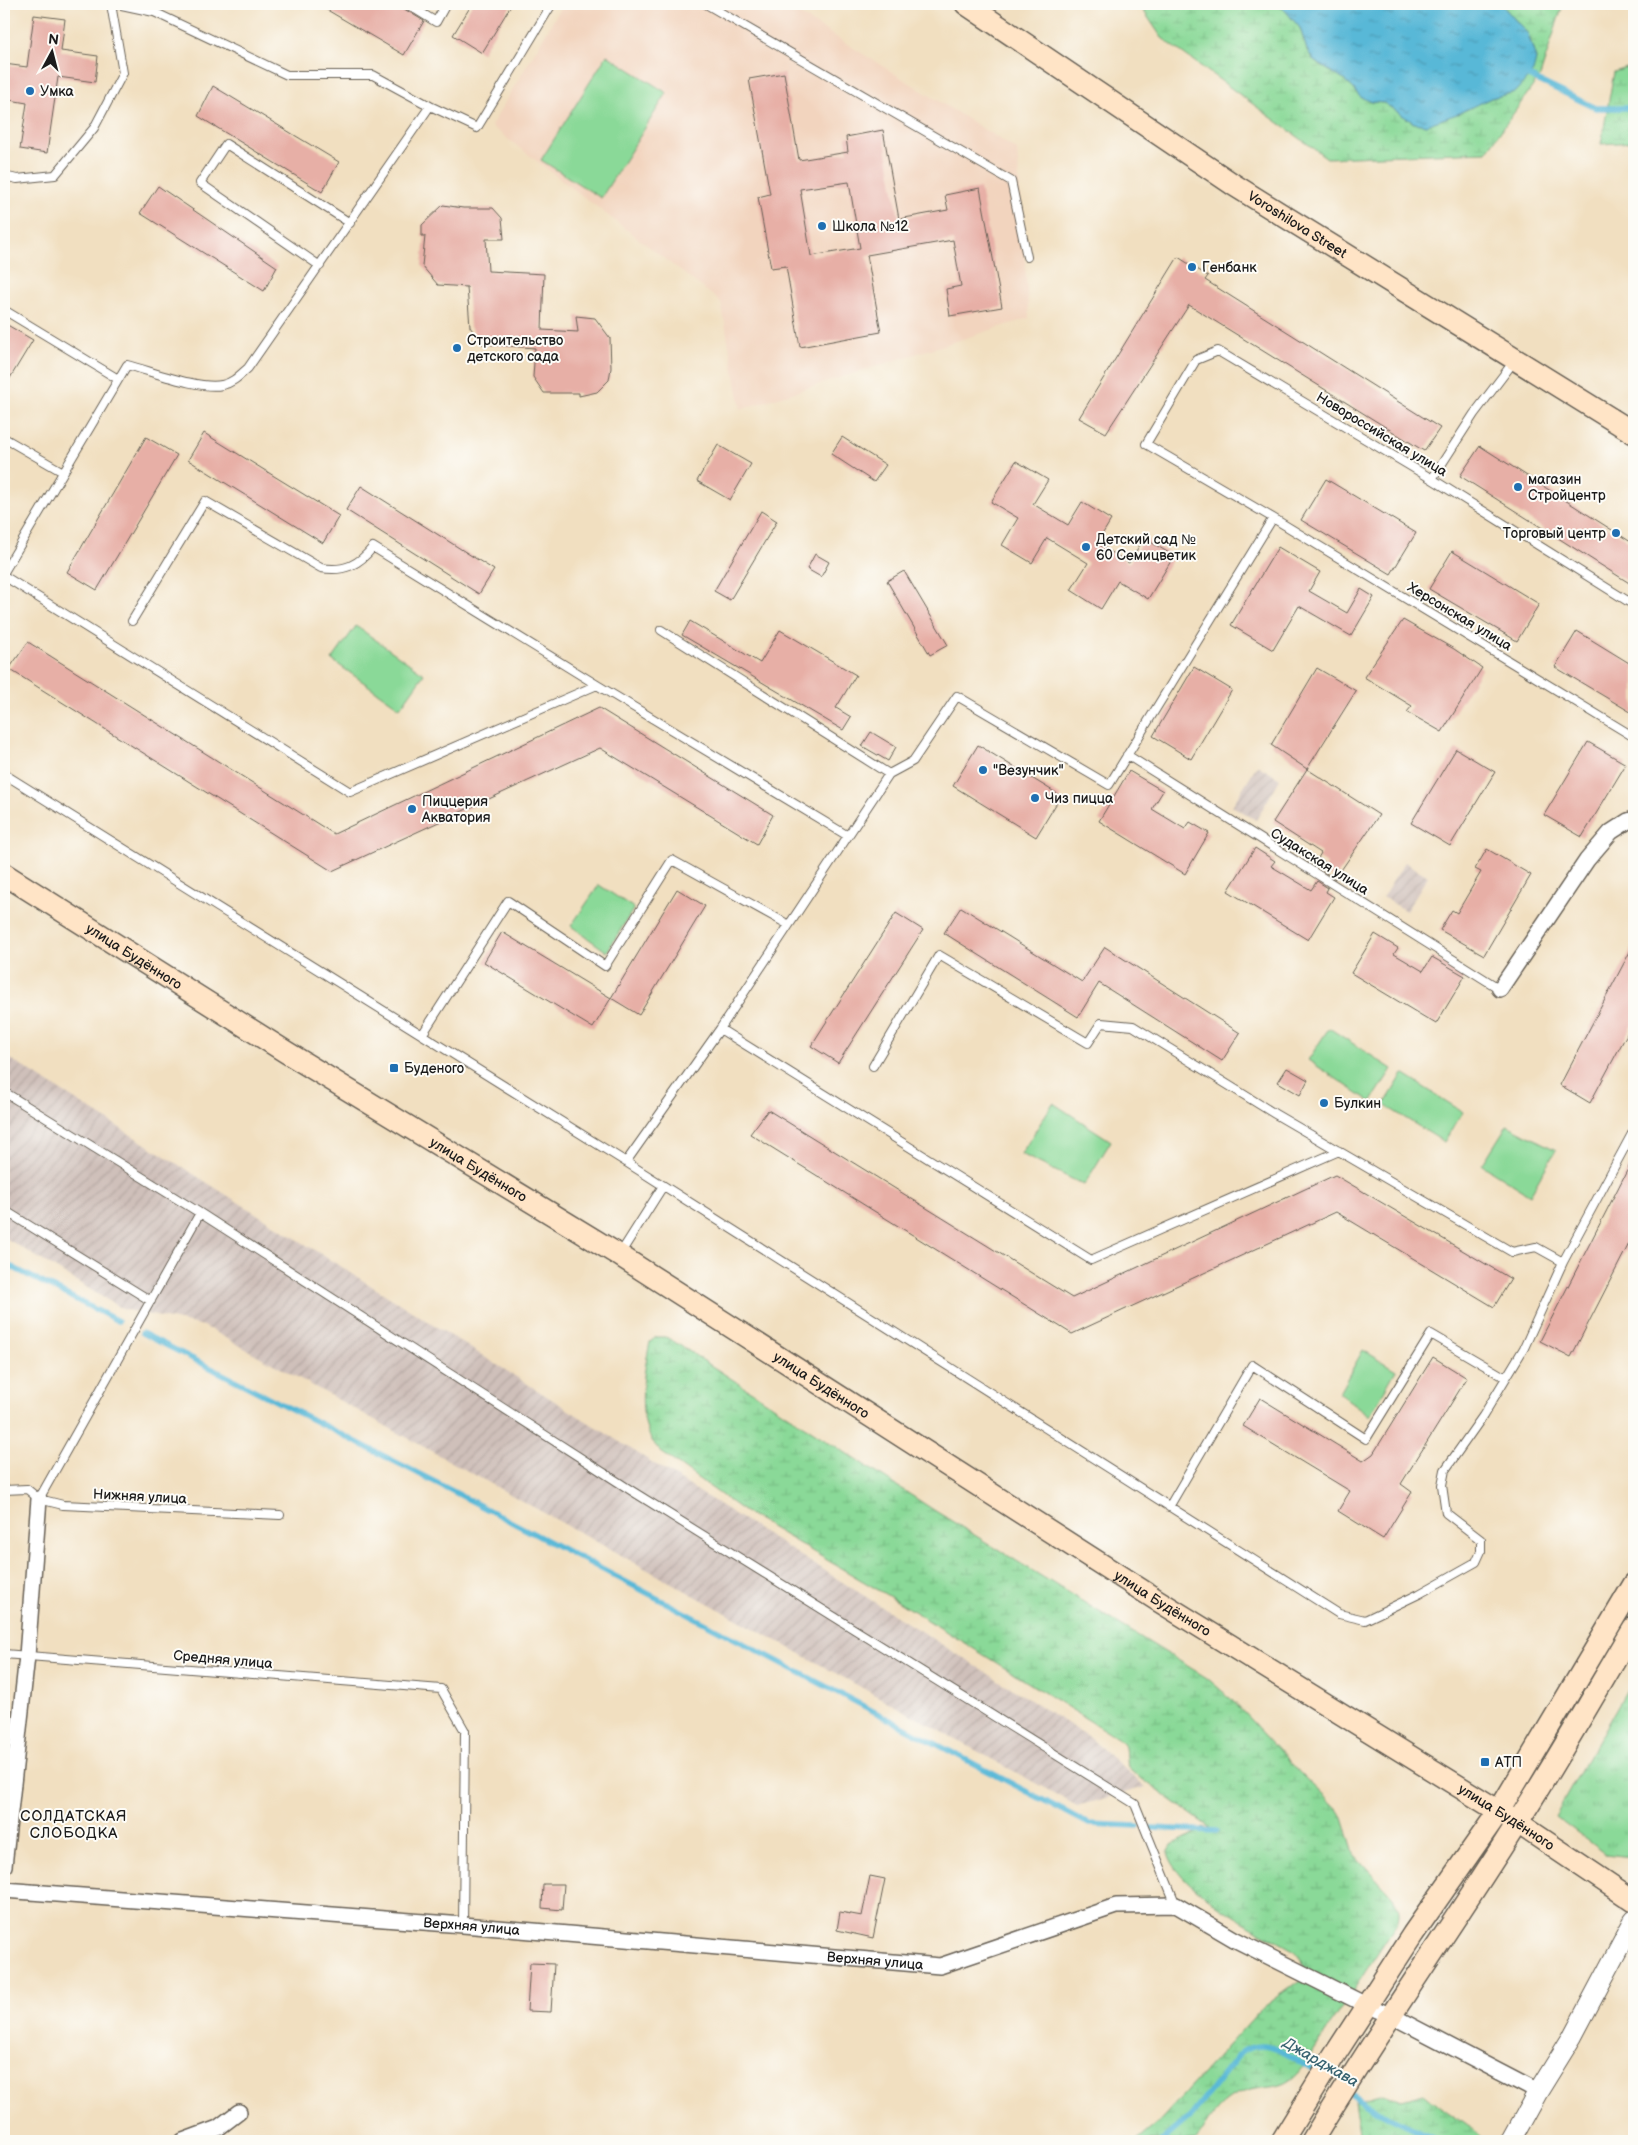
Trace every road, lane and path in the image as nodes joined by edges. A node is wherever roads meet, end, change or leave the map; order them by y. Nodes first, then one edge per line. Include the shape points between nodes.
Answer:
1 (111, 4) edge
2 (117, 4) edge
3 (407, 4) edge
4 (446, 4) edge
5 (552, 4) edge
6 (706, 4) edge
7 (966, 4) edge
8 (430, 106) junction
9 (4, 176) edge
10 (350, 223) junction
11 (1027, 258) dead end
12 (320, 266) junction
13 (4, 310) edge
14 (1516, 359) junction
15 (118, 380) junction
16 (1634, 433) edge
17 (4, 438) edge
18 (1146, 444) joint
19 (62, 472) junction
20 (1432, 479) junction
21 (1273, 518) junction
22 (4, 572) edge
23 (4, 576) edge
24 (1634, 605) edge
25 (132, 620) dead end
26 (661, 630) dead end
27 (597, 685) junction
28 (1634, 736) edge
29 (1127, 755) junction
30 (4, 774) edge
31 (889, 774) junction
32 (1634, 819) edge
33 (848, 836) junction
34 (4, 874) edge
35 (789, 925) junction
36 (1500, 989) joint
37 (720, 1029) junction
38 (422, 1035) junction
39 (873, 1066) dead end
40 (4, 1092) edge
41 (1634, 1130) edge
42 (1339, 1151) junction
43 (626, 1162) junction
44 (663, 1186) junction
45 (4, 1210) edge
46 (200, 1213) junction
47 (619, 1255) junction
48 (1563, 1262) junction
49 (151, 1300) junction
50 (1506, 1378) junction
51 (4, 1490) edge
52 (38, 1499) junction
53 (1169, 1506) junction
54 (280, 1516) dead end
55 (1634, 1584) edge
56 (1634, 1628) edge
57 (4, 1654) edge
58 (27, 1656) junction
59 (1499, 1810) junction
60 (1518, 1823) junction
61 (4, 1866) edge
62 (4, 1890) edge
63 (1634, 1901) edge
64 (1176, 1905) junction
65 (1634, 1920) edge
66 (464, 1925) junction
67 (1368, 2006) junction
68 (1392, 2016) junction
69 (1538, 2092) junction
70 (239, 2112) dead end
71 (183, 2141) edge
72 (1282, 2141) edge
73 (1312, 2141) edge
74 (1511, 2141) edge

1 - 9 lane via 123,73 94,128 55,175 17,179
2 - 8 lane via 154,12 287,76 373,75
3 - 4 lane via 436,22
5 - 8 lane via 477,128
6 - 11 lane via 1011,181
7 - 14 main road, Voroshilova Street via 1234,185
8 - 10 lane
10 - 12 lane
10 - 12 lane via 226,144 200,183
12 - 15 lane via 248,368 234,381 221,386 204,385 127,365
13 - 15 lane
14 - 16 main road, Voroshilova Street
14 - 20 lane via 1474,414
15 - 19 lane
17 - 19 lane
18 - 20 lane, Новороссийская улица via 1196,360 1218,351
18 - 21 lane, Херсонская улица
19 - 22 lane
20 - 24 lane, Новороссийская улица
21 - 28 lane, Херсонская улица
21 - 29 lane
23 - 27 lane via 350,792
25 - 27 lane via 205,501 322,568 349,567 365,557 373,547
26 - 31 lane
27 - 33 lane
29 - 31 lane via 1109,785 957,696 913,761
29 - 36 lane, Судакская улица
30 - 38 lane
31 - 33 lane
32 - 36 street via 1611,832 1587,860
33 - 35 lane
34 - 47 main road, улица Будённого via 286,1052
35 - 37 lane
35 - 38 lane via 672,860 605,966 508,901
37 - 42 lane via 1091,1260
37 - 43 lane
38 - 43 lane
39 - 42 lane via 939,955 1088,1043 1101,1023 1133,1026
40 - 46 lane
41 - 48 lane
42 - 48 lane via 1512,1252 1536,1247
43 - 44 lane
44 - 47 lane
44 - 53 lane
45 - 49 lane
46 - 49 lane
46 - 64 lane via 632,1491 1136,1804
47 - 59 main road, улица Будённого via 1156,1600
48 - 50 lane via 1524,1348
49 - 52 lane
50 - 53 lane via 1431,1334 1366,1439 1252,1365
50 - 53 lane via 1445,1470 1442,1485 1446,1513 1481,1540 1476,1562 1365,1620 1339,1614
51 - 52 lane, Нижняя улица via 27,1490
52 - 54 lane, Нижняя улица via 63,1504
52 - 58 street
55 - 59 main road
56 - 60 main road
57 - 58 lane, Средняя улица
58 - 61 street
58 - 66 lane, Средняя улица via 441,1688 465,1731
59 - 60 main road, улица Будённого
59 - 67 main road via 1413,1934
60 - 63 main road, улица Будённого
60 - 68 main road
62 - 66 street, Верхняя улица
64 - 66 street, Верхняя улица via 1116,1906 940,1966
64 - 67 street via 1234,1939
65 - 69 street via 1628,1940
67 - 68 street
67 - 72 main road
68 - 69 street
68 - 73 main road via 1352,2073
69 - 74 street
70 - 71 street via 218,2128

